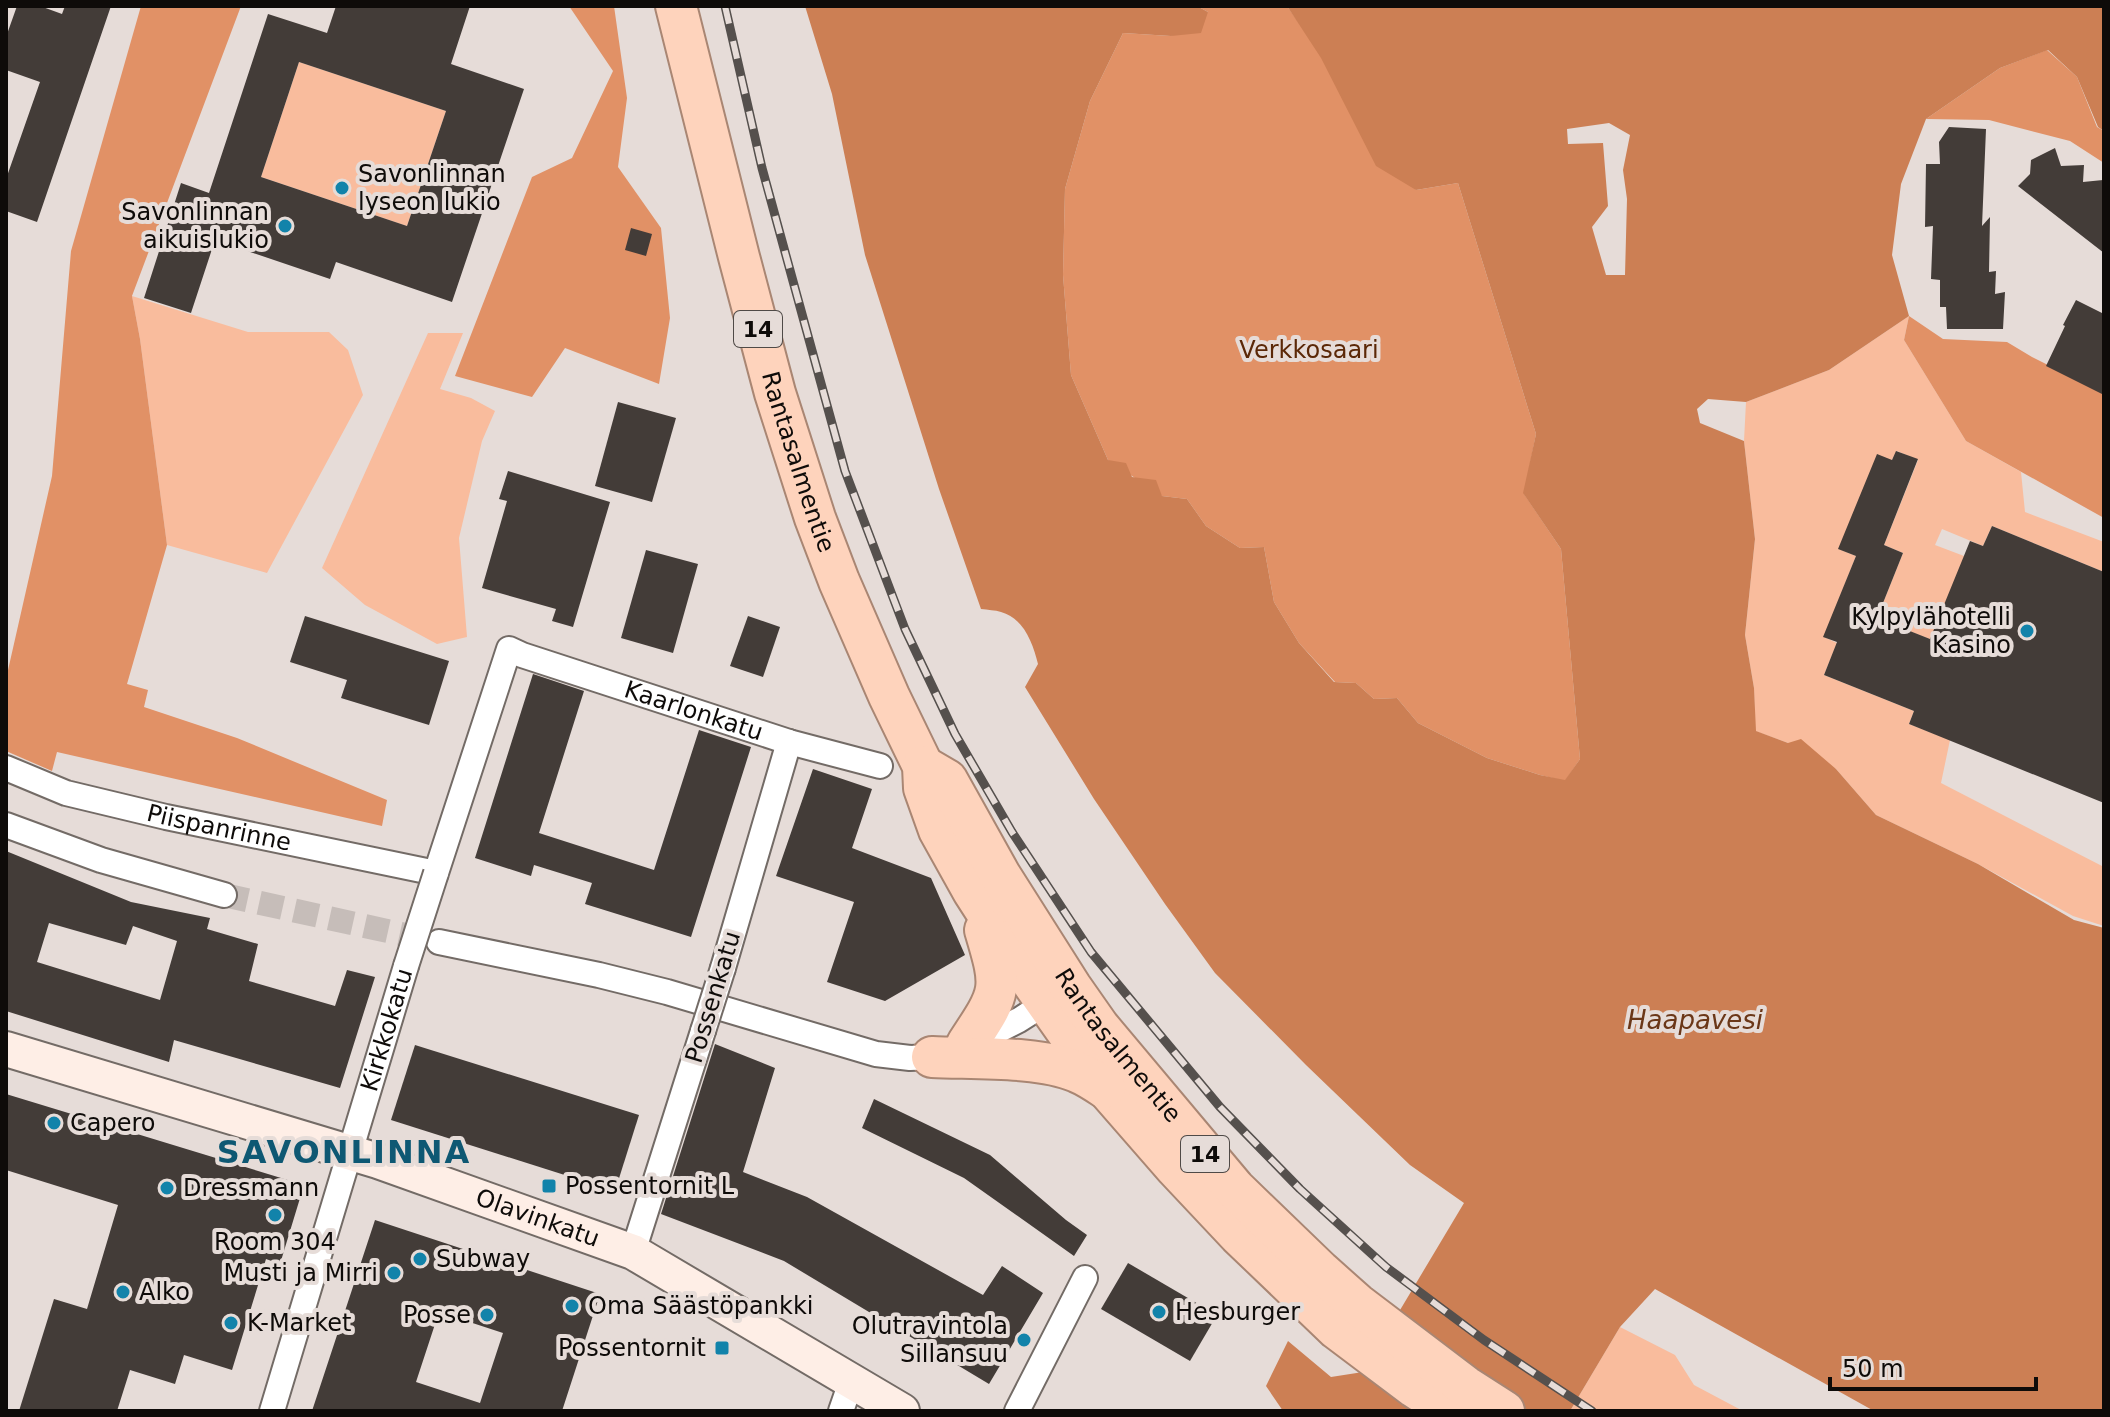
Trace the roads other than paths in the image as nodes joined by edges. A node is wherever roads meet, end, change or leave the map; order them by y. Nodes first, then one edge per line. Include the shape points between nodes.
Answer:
1 (676, 6) edge
2 (509, 649) joint
3 (789, 742) junction
4 (906, 760) junction
5 (6, 768) edge
6 (6, 825) edge
7 (436, 873) junction
8 (973, 891) junction
9 (224, 895) tunnel mouth
10 (439, 942) tunnel mouth
11 (1059, 995) junction
12 (6, 1049) edge
13 (950, 1050) junction
14 (1108, 1090) junction
15 (350, 1153) junction
16 (633, 1252) junction
17 (1085, 1278) dead end
18 (1347, 1316) junction
19 (846, 1396) edge
20 (272, 1411) edge
21 (902, 1411) edge
22 (1017, 1411) edge
23 (1451, 1411) edge
24 (1504, 1411) edge

1 - 4 highway, Rantasalmentie / 14 via 775,393 815,518
2 - 3 street, Kaarlonkatu
2 - 7 street, Kirkkokatu
3 - 4 street, Kaarlonkatu
3 - 16 street, Possenkatu, bridge
4 - 8 highway, Rantasalmentie / 14
4 - 11 highway, Rantasalmentie / 14 via 947,780
5 - 7 street, Piispanrinne via 66,793
6 - 9 street via 101,860
7 - 15 street, Kirkkokatu, bridge
8 - 11 highway, Rantasalmentie / 14
8 - 13 highway via 998,983 991,1008
10 - 13 street via 667,992 876,1054 910,1058
11 - 13 street via 991,1034
11 - 14 highway, Rantasalmentie / 14
11 - 18 highway, Rantasalmentie / 14 via 1099,1027 1235,1189 1320,1271
12 - 15 main road, Olavinkatu
13 - 14 highway via 1054,1065
14 - 18 highway, 14 via 1239,1235
15 - 16 main road, Olavinkatu
15 - 20 street, Kirkkokatu
16 - 19 main road, Olavinkatu
17 - 22 street
18 - 23 highway, 14 via 1414,1387
18 - 24 highway, Rantasalmentie / 14
19 - 21 main road, Olavinkatu

